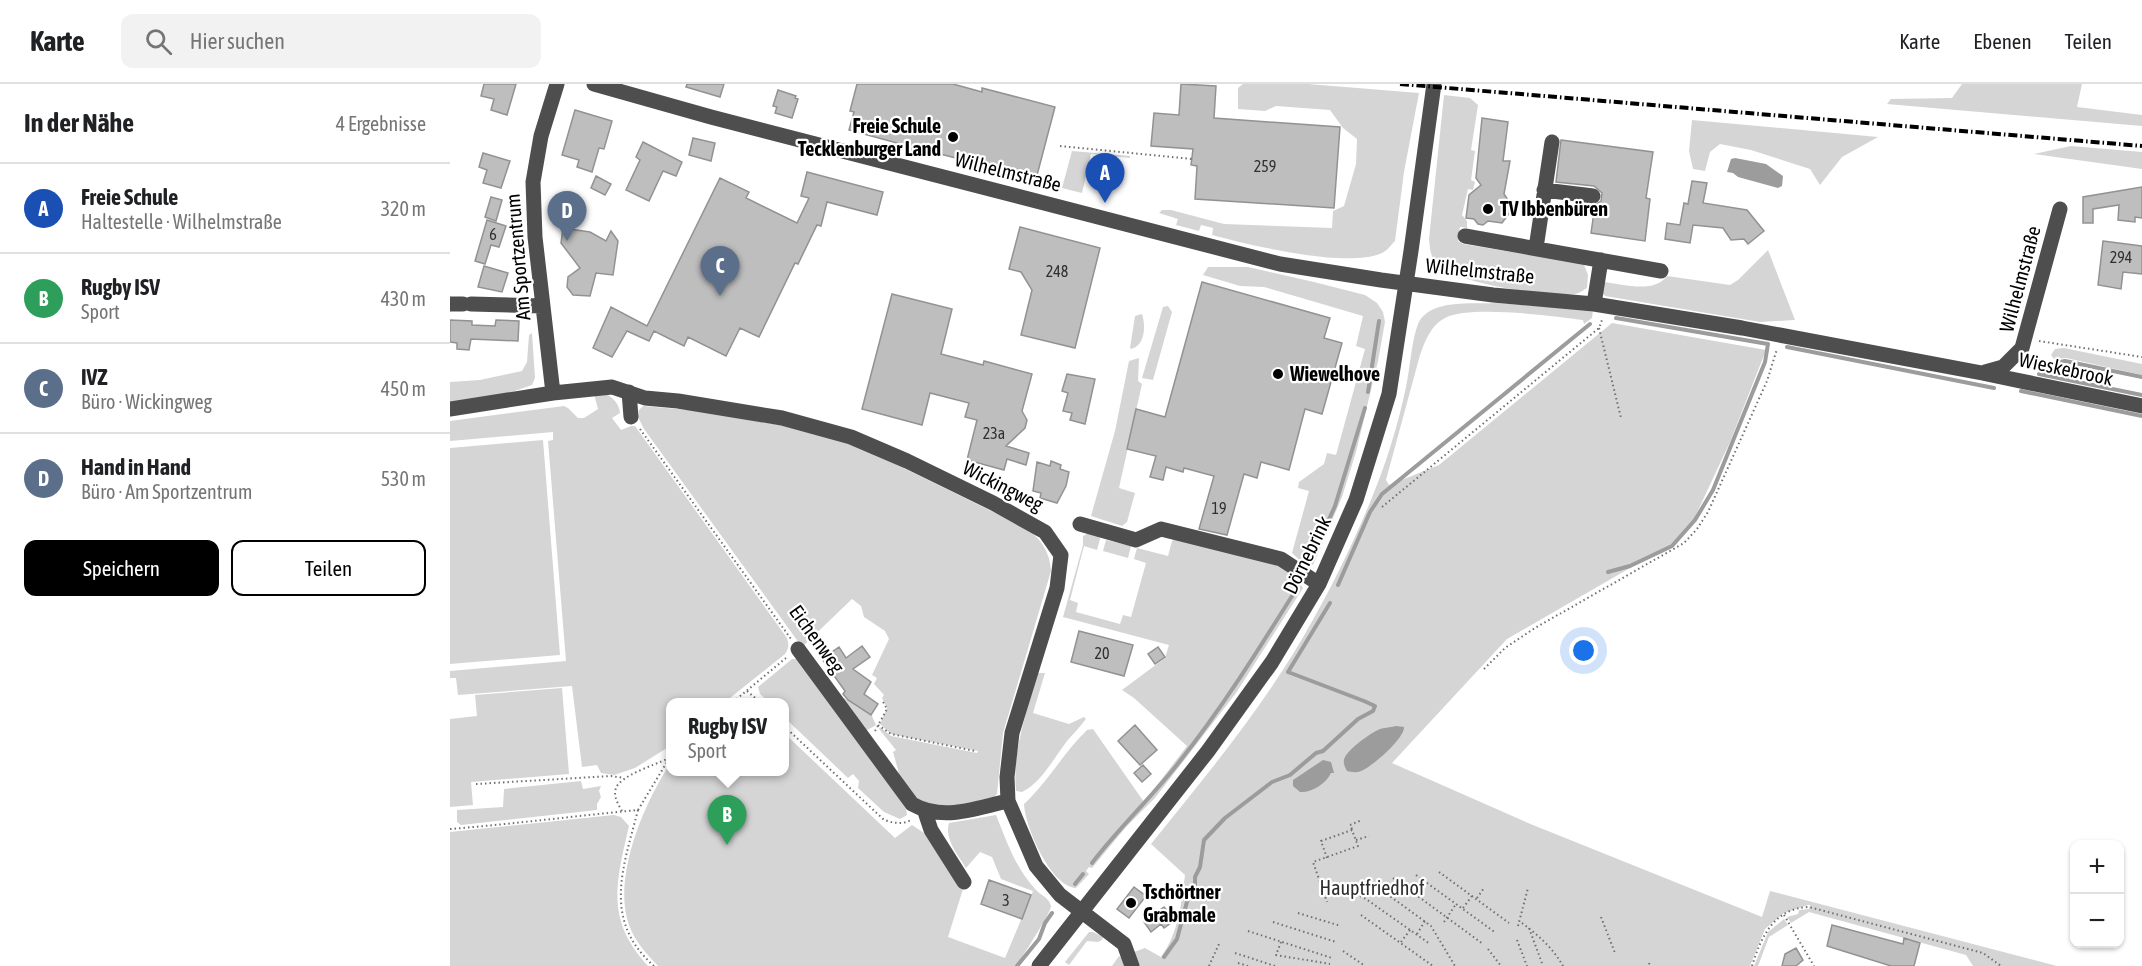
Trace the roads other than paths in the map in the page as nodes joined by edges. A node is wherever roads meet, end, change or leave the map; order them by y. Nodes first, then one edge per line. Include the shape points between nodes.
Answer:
1 (557, 84) edge
2 (594, 84) edge
3 (1434, 84) edge
4 (1552, 142) dead end
5 (1544, 190) junction
6 (1593, 196) dead end
7 (2061, 209) dead end
8 (1465, 236) dead end
9 (1536, 248) junction
10 (1601, 260) junction
11 (1661, 271) dead end
12 (1406, 284) junction
13 (461, 304) edge
14 (1600, 305) junction
15 (542, 306) junction
16 (1983, 373) junction
17 (629, 392) junction
18 (554, 393) junction
19 (2142, 406) edge
20 (450, 410) edge
21 (631, 417) road end
22 (1080, 524) dead end
23 (1318, 584) junction
24 (798, 649) road end
25 (1008, 801) junction
26 (925, 812) junction
27 (964, 882) dead end
28 (1081, 912) junction
29 (1039, 966) edge
30 (1132, 966) edge

1 - 15 street, Am Sportzentrum via 541,136 533,182
2 - 12 street, Wilhelmstraße via 1280,264
3 - 12 street, Dörnebrink
4 - 5 street
5 - 6 street
5 - 9 street
7 - 16 street, Wilhelmstraße via 2022,348 2003,368
8 - 9 street, Wilhelmstraße
9 - 10 street, Wilhelmstraße
10 - 11 street, Wilhelmstraße
10 - 14 street
12 - 14 street, Wilhelmstraße
12 - 23 street, Dörnebrink via 1389,394 1356,500
13 - 15 street
14 - 16 street, Wilhelmstraße
15 - 18 street, Am Sportzentrum
16 - 19 street, Wieskebrook
17 - 18 street via 612,387
17 - 21 street
17 - 25 street, Wickingweg via 645,398 782,418 851,438 907,461 1045,532 1061,555 1057,588 1012,733
18 - 20 street
22 - 23 street via 1136,540 1161,529 1281,559
23 - 28 street, Dörnebrink via 1266,671
24 - 26 street, Eichenweg via 903,794
25 - 26 street via 945,815
25 - 28 street, Wickingweg via 1036,866 1060,895
26 - 27 street via 931,830
28 - 29 street, Dörnebrink
28 - 30 street, Wickingweg via 1124,944

